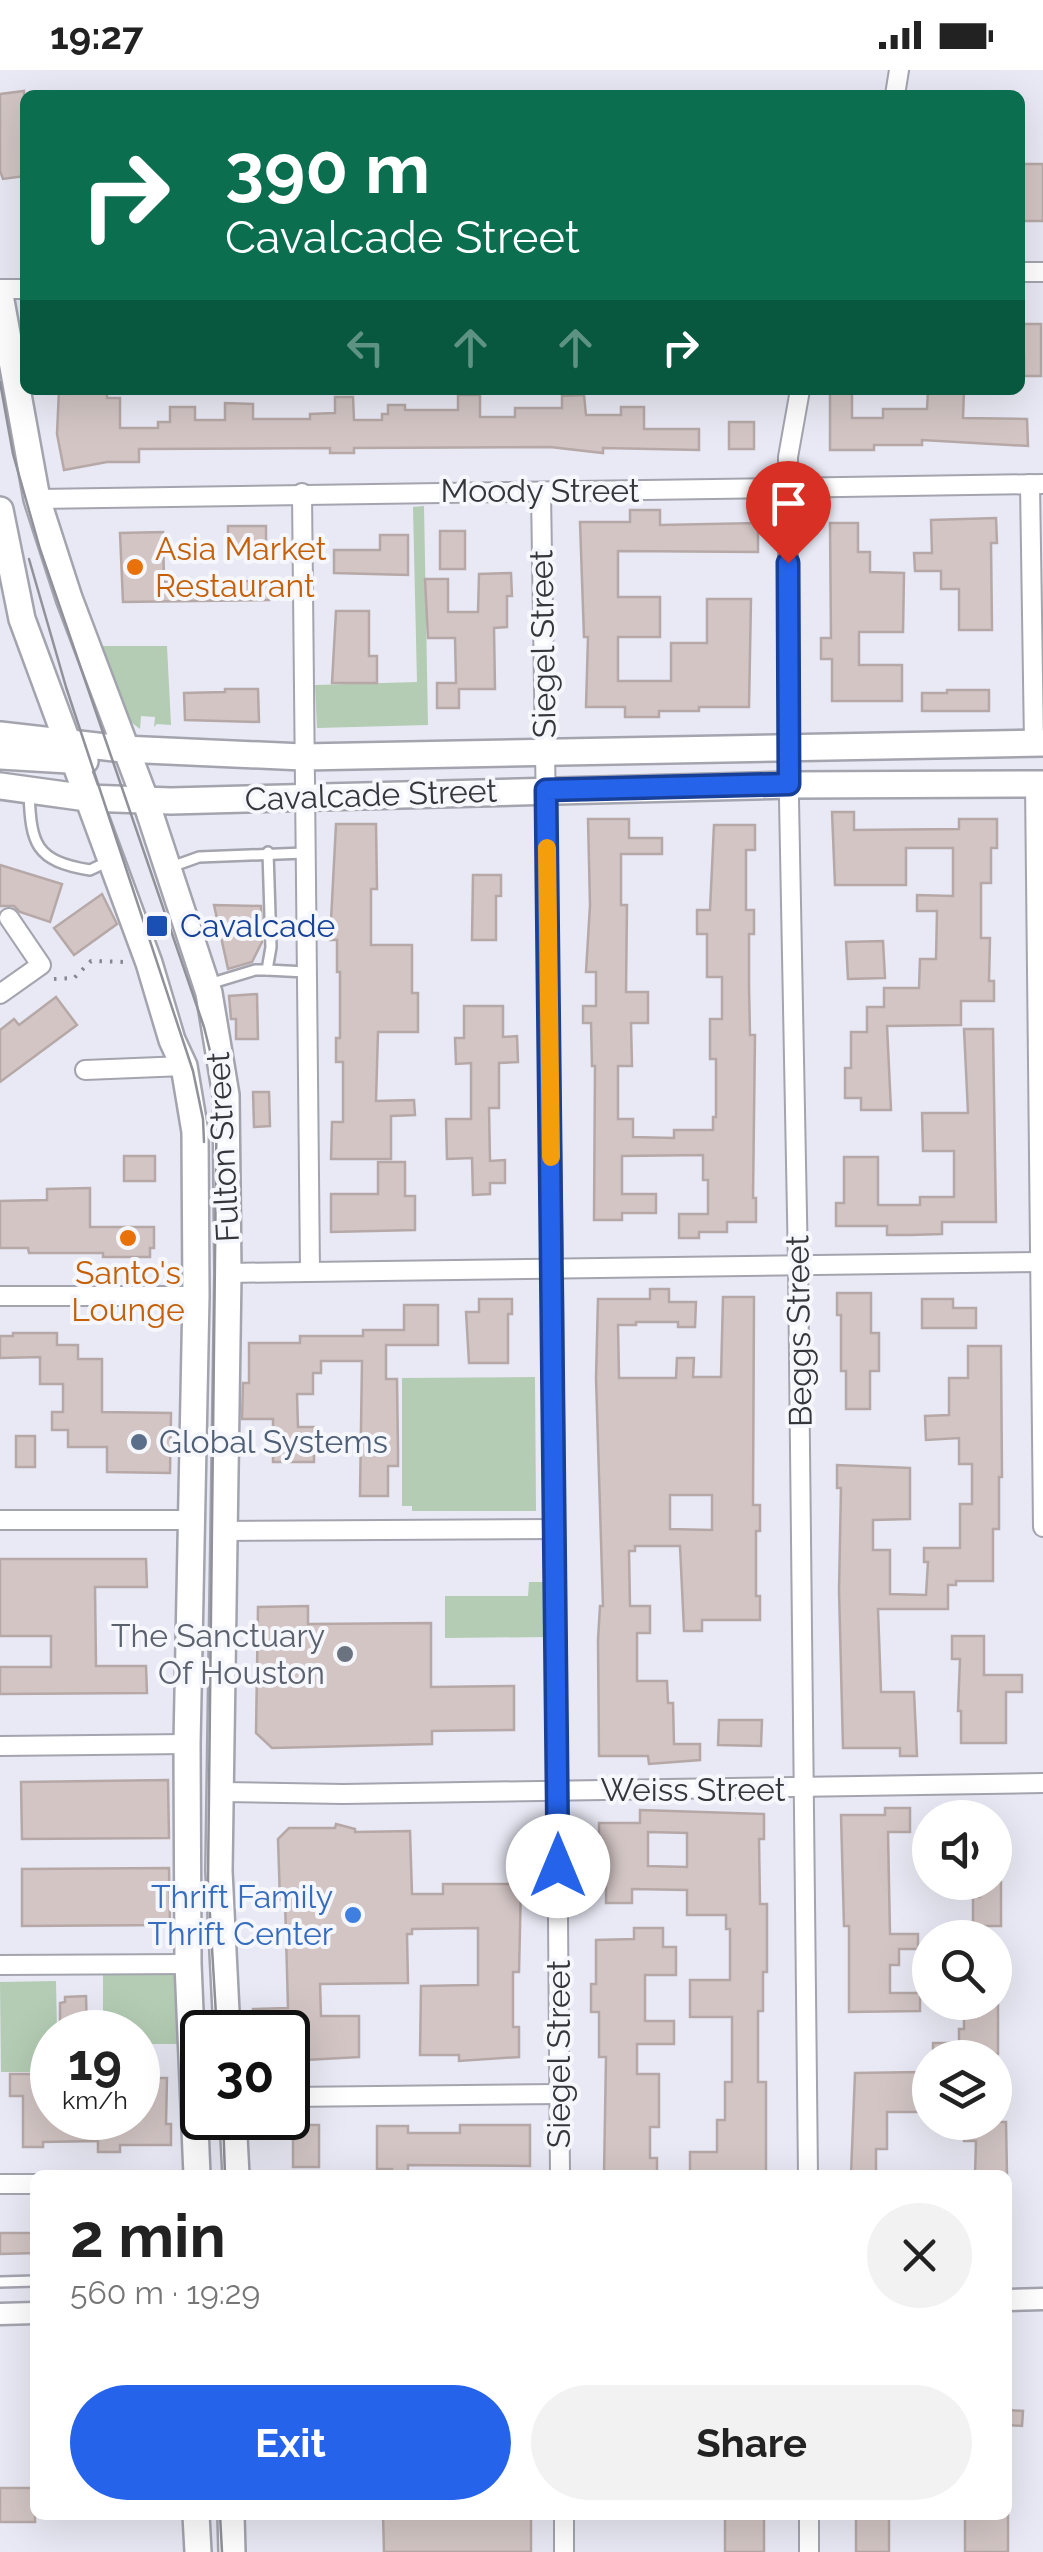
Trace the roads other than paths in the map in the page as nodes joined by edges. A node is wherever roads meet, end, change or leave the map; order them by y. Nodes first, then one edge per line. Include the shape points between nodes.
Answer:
1 (0, 292) edge
2 (799, 395) edge
3 (1036, 484) edge
4 (787, 488) junction
5 (541, 492) junction
6 (302, 494) junction
7 (37, 499) junction
8 (0, 510) edge
9 (6, 566) edge
10 (0, 735) edge
11 (1038, 743) edge
12 (788, 748) junction
13 (123, 749) junction
14 (545, 751) junction
15 (70, 753) junction
16 (0, 756) edge
17 (304, 756) junction
18 (789, 784) junction
19 (1039, 784) edge
20 (0, 786) edge
21 (29, 790) junction
22 (546, 790) junction
23 (88, 798) junction
24 (304, 798) junction
25 (144, 800) junction
26 (268, 852) junction
27 (304, 853) junction
28 (112, 860) junction
29 (168, 868) junction
30 (8, 918) dead end
31 (267, 970) junction
32 (306, 972) junction
33 (206, 984) junction
34 (0, 994) edge
35 (184, 1066) junction
36 (85, 1070) dead end
37 (1042, 1262) edge
38 (798, 1266) junction
39 (552, 1268) junction
40 (310, 1271) junction
41 (228, 1273) junction
42 (0, 1296) edge
43 (196, 1296) junction
44 (0, 1520) edge
45 (190, 1520) junction
46 (1043, 1527) edge
47 (555, 1530) junction
48 (222, 1531) junction
49 (186, 1744) junction
50 (0, 1746) edge
51 (1043, 1783) edge
52 (806, 1789) junction
53 (557, 1790) junction
54 (222, 1792) junction
55 (188, 1964) junction
56 (0, 1965) edge
57 (226, 2010) edge
58 (559, 2094) junction
59 (310, 2097) edge
60 (234, 2140) edge
61 (197, 2170) edge
62 (236, 2170) edge
63 (560, 2170) edge
64 (808, 2170) edge
65 (0, 2184) edge
66 (30, 2184) edge
67 (30, 2281) edge
68 (0, 2282) edge
69 (1043, 2299) edge
70 (1012, 2300) edge
71 (0, 2314) edge
72 (30, 2314) edge
73 (196, 2520) edge
74 (231, 2520) edge
75 (564, 2520) edge
76 (809, 2520) edge
77 (198, 2552) edge
78 (232, 2552) edge
79 (564, 2552) edge
80 (809, 2552) edge

1 - 7 main road, Fulton Street
2 - 4 street, Beggs Street
3 - 4 street, Moody Street
3 - 11 street
4 - 5 street, Moody Street
4 - 12 street, Beggs Street
5 - 6 street, Moody Street
5 - 14 street, Siegel Street
6 - 7 street, Moody Street
6 - 17 street
7 - 13 main road, Fulton Street
8 - 9 main road, Fulton Street
9 - 15 main road, Fulton Street
10 - 15 main road
11 - 12 main road, Cavalcade Street
12 - 14 main road, Cavalcade Street
12 - 18 street, Beggs Street
13 - 15 main road, Cavalcade Street via 112,759
13 - 17 main road, Cavalcade Street
13 - 25 main road, Fulton Street
14 - 17 main road, Cavalcade Street
14 - 22 street, Siegel Street
15 - 16 main road
15 - 23 main road, Fulton Street
17 - 24 street
18 - 19 main road, Cavalcade Street
18 - 22 main road, Cavalcade Street
18 - 38 street, Beggs Street
19 - 37 street
20 - 21 main road, Cavalcade Street
21 - 23 main road, Cavalcade Street
21 - 28 lane via 34,841 49,856 90,870
22 - 24 main road, Cavalcade Street
22 - 39 street, Siegel Street
23 - 25 main road, Cavalcade Street
23 - 28 main road, Fulton Street
24 - 25 main road, Cavalcade Street
24 - 27 street
25 - 29 main road, Fulton Street
26 - 27 lane
26 - 29 lane via 199,857
26 - 31 lane
27 - 32 street
28 - 35 main road, Fulton Street
29 - 33 main road, Fulton Street
30 - 34 street via 41,964
31 - 32 lane
31 - 33 lane
32 - 40 street
33 - 41 main road, Fulton Street via 226,1096
35 - 36 street
35 - 43 main road, Fulton Street via 195,1132
37 - 38 street
37 - 46 street
38 - 39 street
38 - 52 street, Beggs Street
39 - 40 street
39 - 47 street, Siegel Street
40 - 41 street
41 - 48 main road, Fulton Street
42 - 43 street
43 - 45 main road, Fulton Street
44 - 45 street
45 - 49 main road, Fulton Street
47 - 48 street
47 - 53 street, Siegel Street
48 - 54 main road, Fulton Street
49 - 50 street
49 - 55 main road, Fulton Street
51 - 52 street, Weiss Street
52 - 53 street, Weiss Street
52 - 64 street, Beggs Street
53 - 54 street, Weiss Street
53 - 58 street, Siegel Street
54 - 57 main road, Fulton Street
55 - 56 street
55 - 61 main road, Fulton Street
58 - 59 street
58 - 63 street, Siegel Street
60 - 62 main road
65 - 66 street
67 - 68 lane
69 - 70 street
71 - 72 street
73 - 77 main road
74 - 78 main road
75 - 79 street
76 - 80 street

